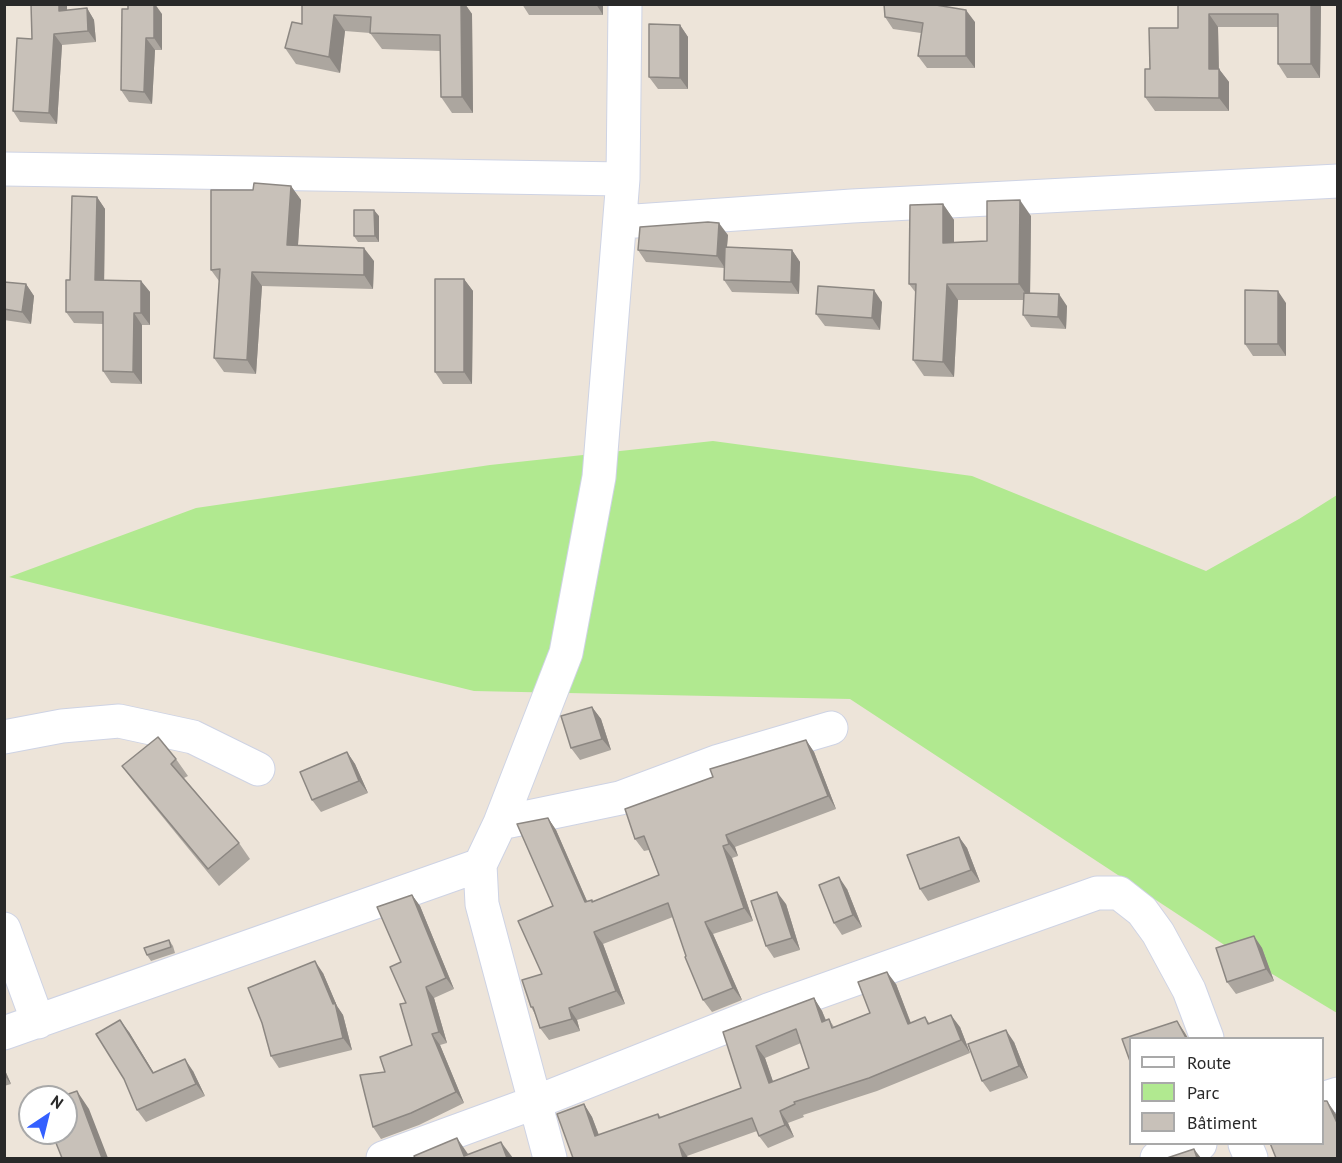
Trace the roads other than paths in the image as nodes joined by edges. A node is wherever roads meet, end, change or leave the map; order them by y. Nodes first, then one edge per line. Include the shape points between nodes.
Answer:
1 (625, 4) edge
2 (4, 169) edge
3 (623, 179) junction
4 (1338, 181) edge
5 (621, 222) junction
6 (831, 728) dead end
7 (4, 737) edge
8 (258, 769) dead end
9 (500, 824) junction
10 (480, 865) junction
11 (4, 929) edge
12 (38, 1022) junction
13 (4, 1033) edge
14 (1207, 1037) edge
15 (536, 1102) junction
16 (1194, 1145) edge
17 (383, 1158) edge
18 (550, 1158) edge
19 (1157, 1158) edge

1 - 3 street
2 - 3 street
3 - 5 street
4 - 5 street via 864,205
5 - 9 street via 599,477 566,653
6 - 9 street via 719,761 620,798
7 - 8 street via 119,721 193,737
9 - 10 street
10 - 12 street
10 - 15 street via 482,904
11 - 12 street
12 - 13 street
14 - 15 street via 1189,990 1142,911 1119,893 1096,893 768,1010
15 - 17 street
15 - 18 street
16 - 19 street

